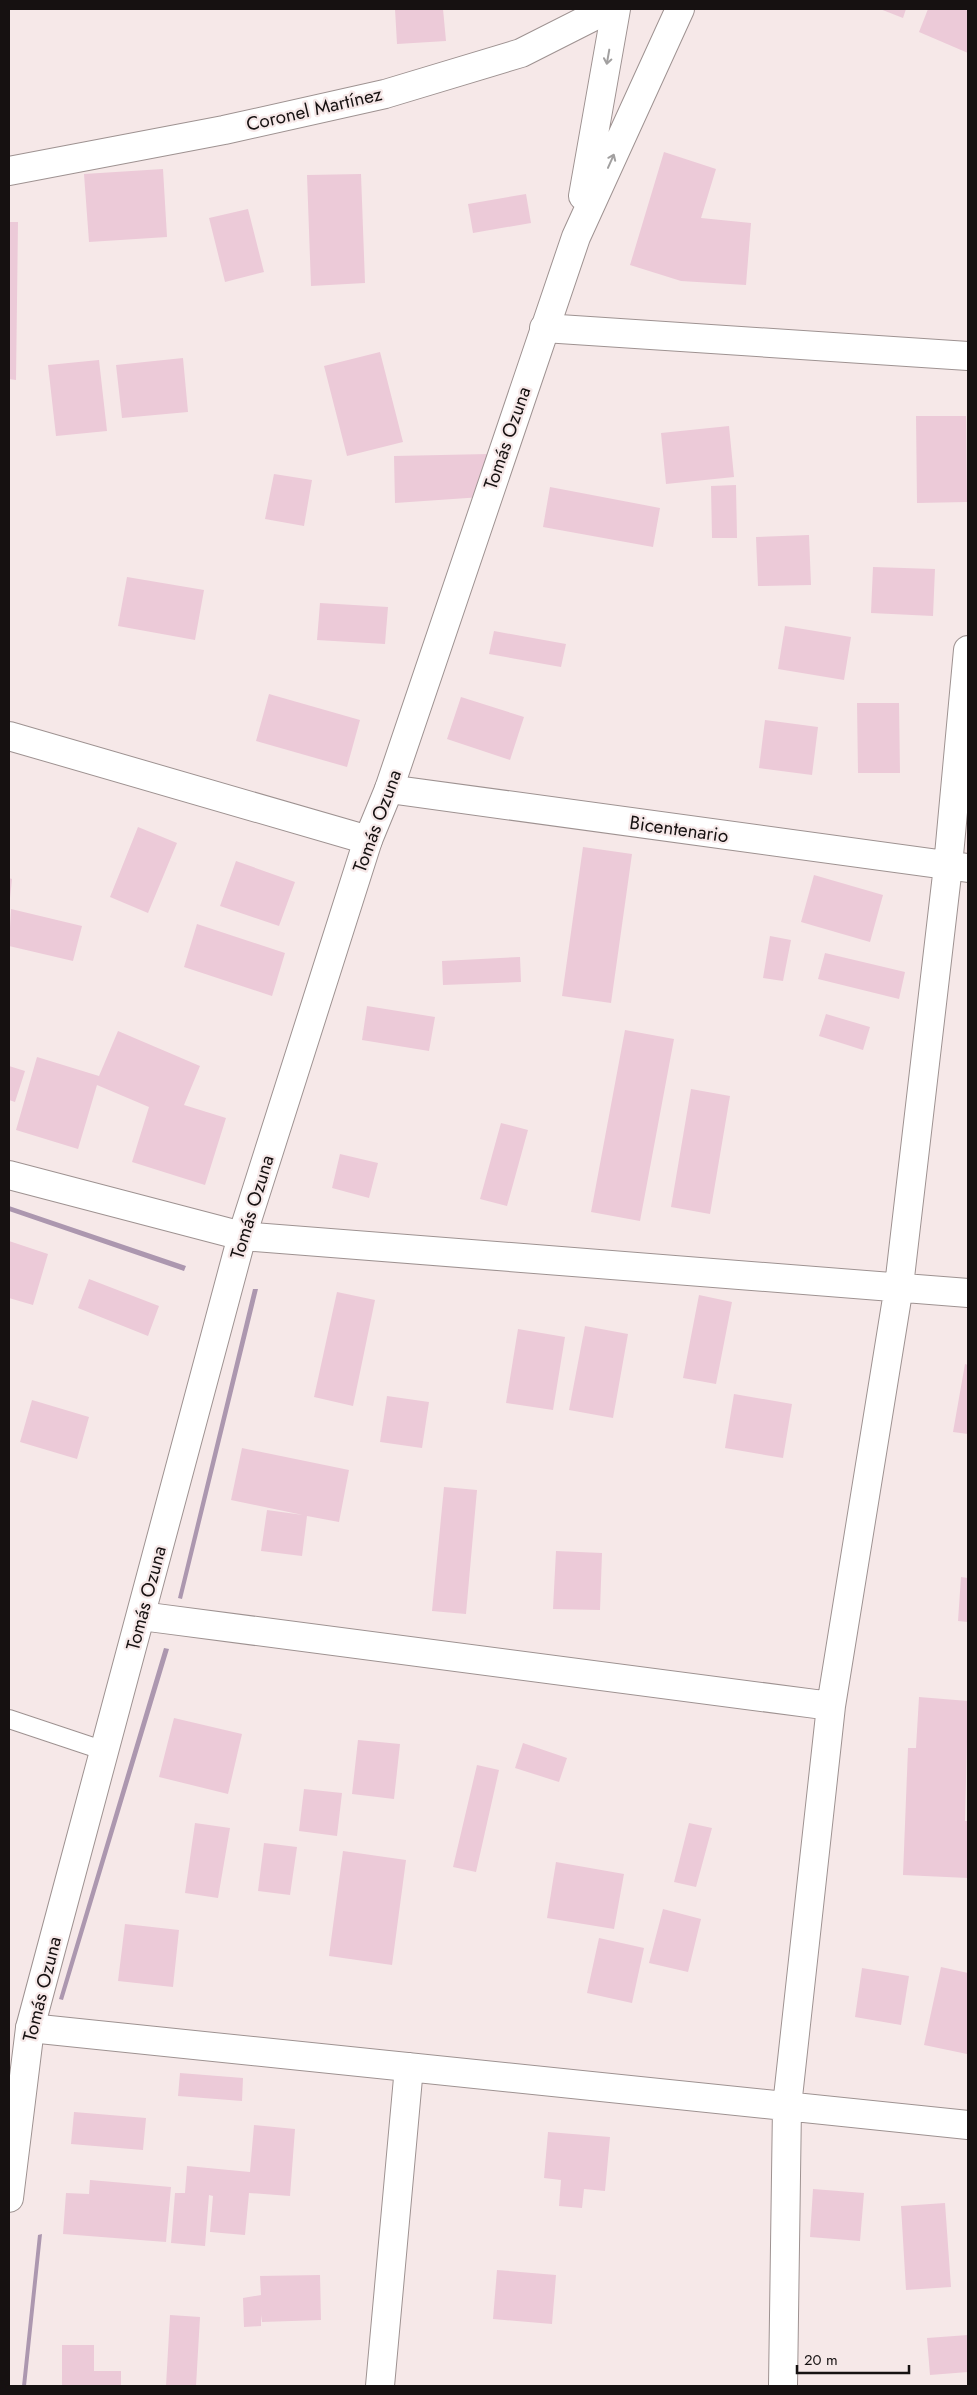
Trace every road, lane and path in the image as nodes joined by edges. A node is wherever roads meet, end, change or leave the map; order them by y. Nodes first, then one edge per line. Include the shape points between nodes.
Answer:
1 (608, 9) edge
2 (616, 9) edge
3 (680, 9) edge
4 (9, 170) edge
5 (576, 237) junction
6 (544, 328) junction
7 (968, 356) edge
8 (968, 650) edge
9 (9, 736) edge
10 (389, 789) junction
11 (368, 840) junction
12 (958, 867) edge
13 (9, 1175) edge
14 (242, 1236) junction
15 (899, 1286) junction
16 (968, 1293) edge
17 (141, 1616) junction
18 (831, 1706) junction
19 (9, 1719) edge
20 (105, 1751) junction
21 (30, 2028) junction
22 (409, 2067) junction
23 (787, 2106) junction
24 (968, 2125) edge
25 (9, 2198) edge
26 (380, 2386) edge
27 (783, 2386) edge

1 - 4 street, Coronel Martínez via 521,53 386,94 224,130
2 -> 5 street, Tomás Ozuna
5 -> 3 street, Tomás Ozuna
5 - 6 street, Tomás Ozuna
6 - 7 street
6 - 10 street, Tomás Ozuna
8 - 12 street
9 - 11 street
10 - 11 street, Tomás Ozuna
10 - 12 street, Bicentenario
11 - 14 street, Tomás Ozuna
12 - 15 street
13 - 14 street
14 - 15 street
14 - 17 street, Tomás Ozuna
15 - 16 street
15 - 18 street
17 - 18 street
17 - 20 street, Tomás Ozuna
18 - 23 street
19 - 20 lane
20 - 21 street, Tomás Ozuna
21 - 22 street
21 - 25 street, Tomás Ozuna
22 - 23 street
22 - 26 street
23 - 24 street
23 - 27 street

